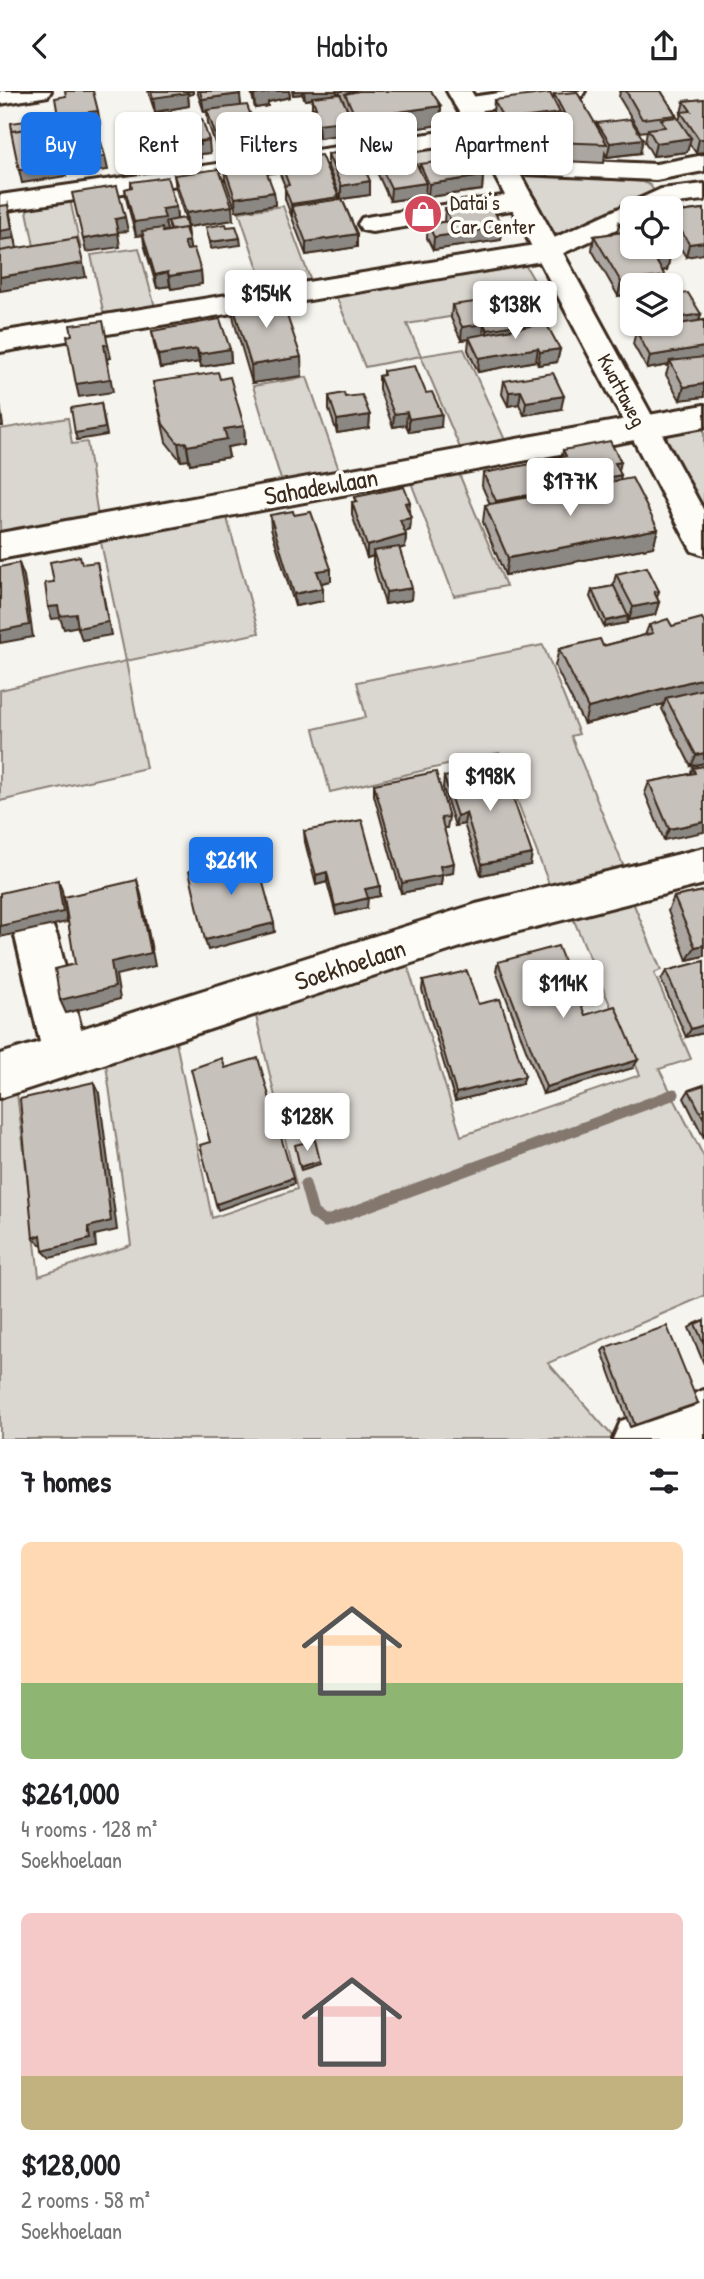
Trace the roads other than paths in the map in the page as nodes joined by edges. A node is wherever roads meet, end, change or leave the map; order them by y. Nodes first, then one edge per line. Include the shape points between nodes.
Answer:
1 (39, 91) edge
2 (499, 91) edge
3 (573, 91) edge
4 (0, 96) edge
5 (462, 97) edge
6 (431, 142) edge
7 (704, 163) edge
8 (573, 168) edge
9 (656, 172) junction
10 (508, 175) edge
11 (704, 192) edge
12 (671, 195) joint
13 (522, 201) junction
14 (0, 204) edge
15 (620, 218) edge
16 (372, 224) dead end
17 (548, 251) junction
18 (0, 342) edge
19 (704, 416) edge
20 (642, 428) junction
21 (704, 542) edge
22 (0, 545) edge
23 (704, 866) edge
24 (36, 936) edge
25 (65, 1055) junction
26 (0, 1076) edge
27 (704, 1416) edge
28 (639, 1439) edge

1 - 4 street
2 - 5 street
3 - 5 street
6 - 14 street
7 - 9 street
8 - 9 street
9 - 12 street
10 - 13 street, Kwattaweg
11 - 12 street
13 - 16 street
13 - 17 street, Kwattaweg
15 - 17 street
17 - 18 street
17 - 20 street, Kwattaweg
19 - 20 street, Sahadewlaan
20 - 21 street, Kwattaweg
20 - 22 street, Sahadewlaan
23 - 25 street, Soekhoelaan via 476,923
24 - 25 street
25 - 26 street, Soekhoelaan
27 - 28 street

